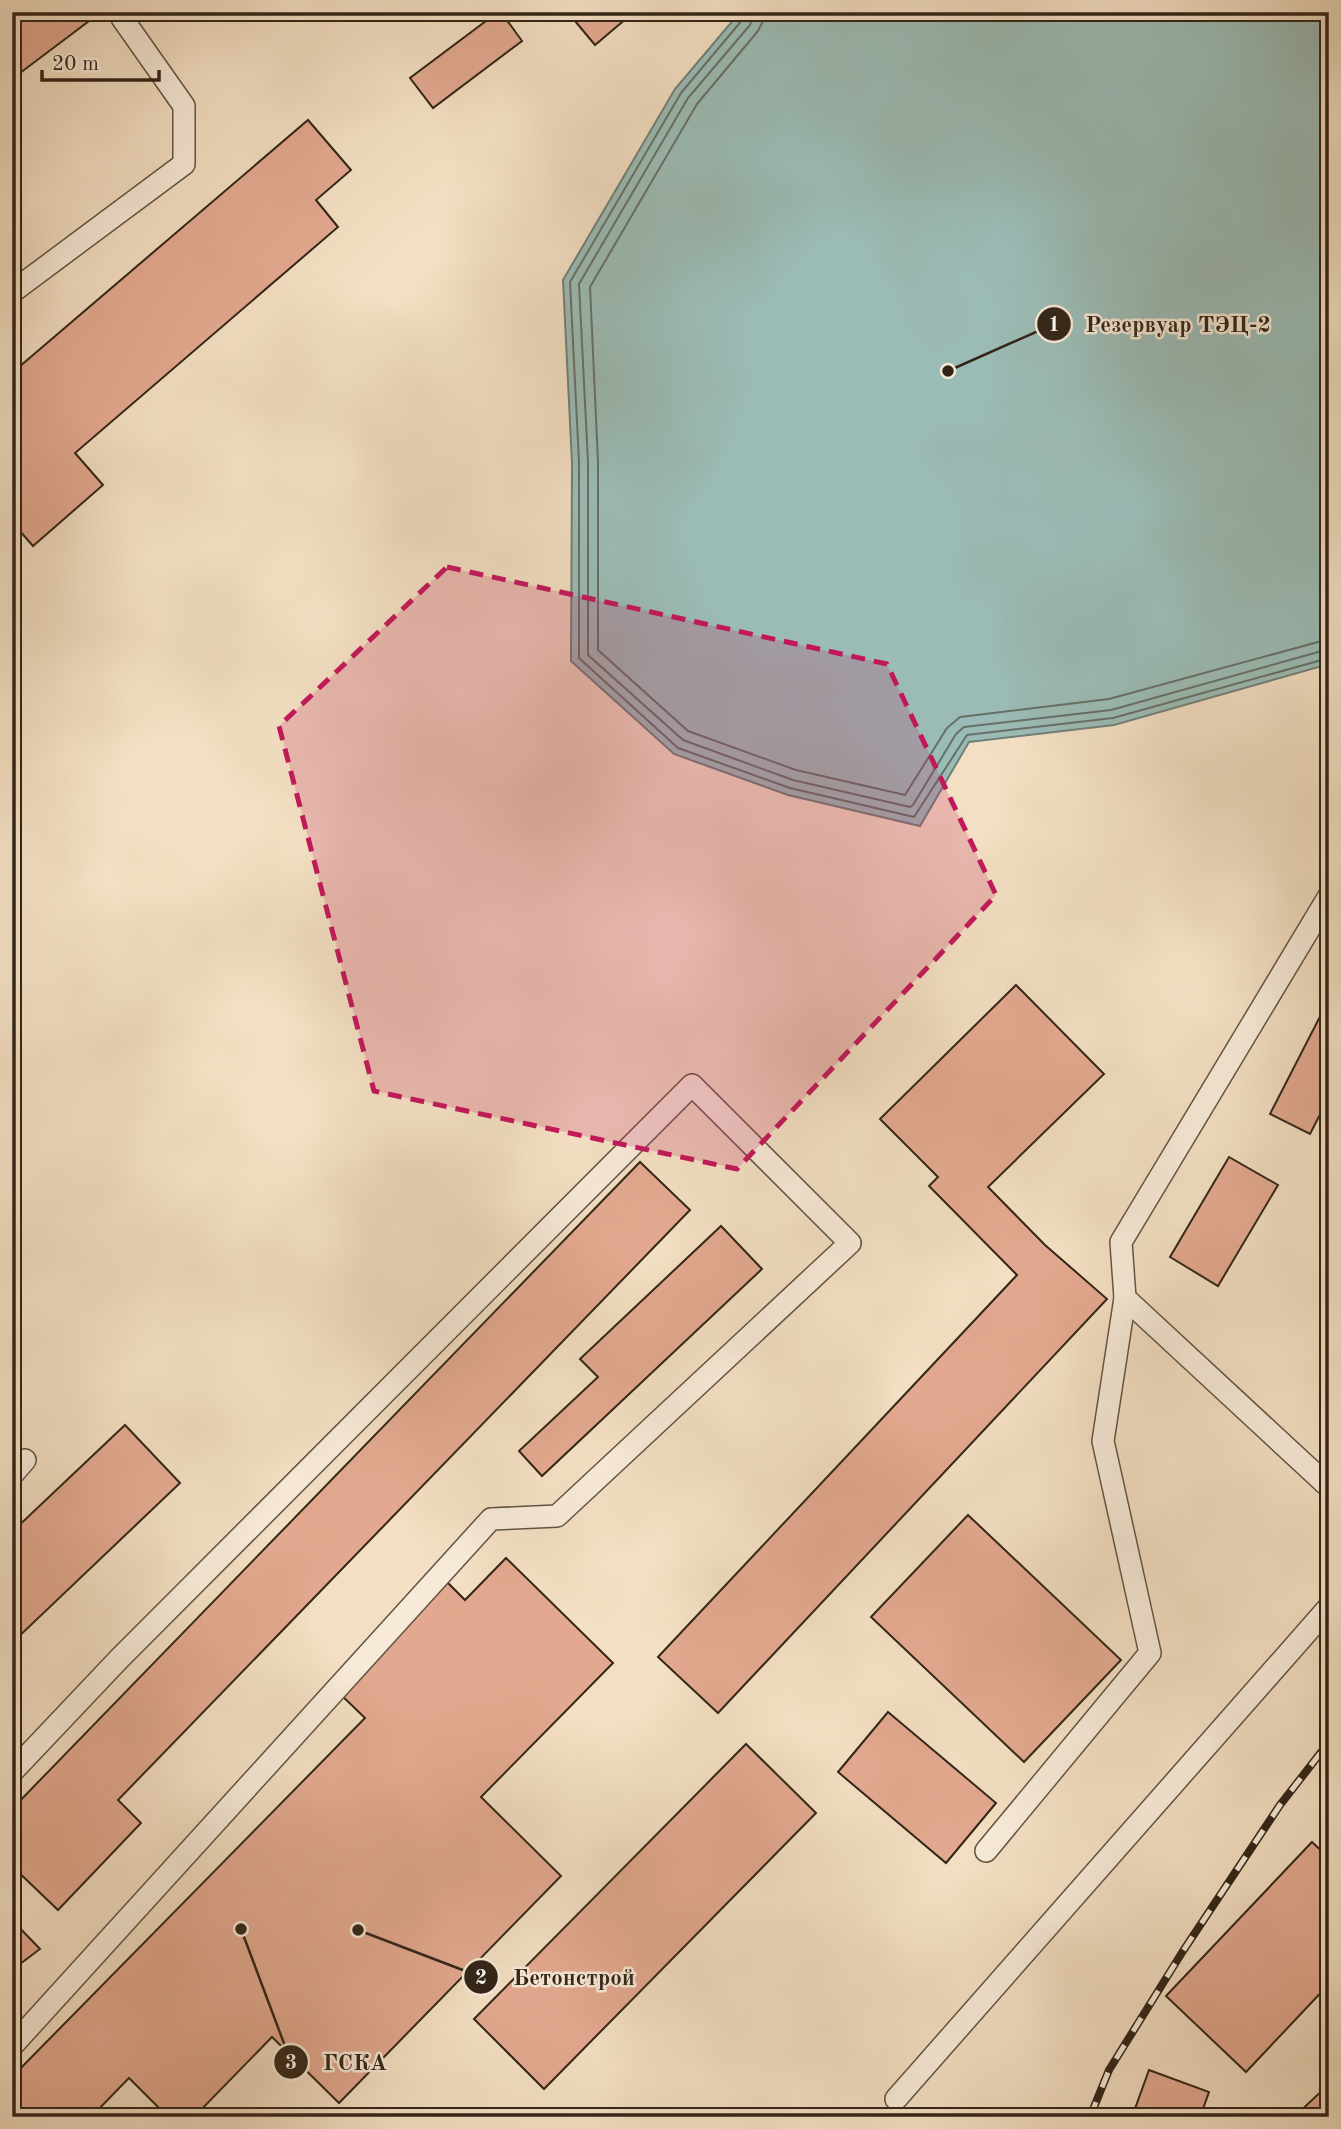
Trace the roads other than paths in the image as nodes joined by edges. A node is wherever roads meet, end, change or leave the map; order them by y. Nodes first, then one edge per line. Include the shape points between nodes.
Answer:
1 (122, 18) dead end
2 (12, 292) edge
3 (1329, 896) edge
4 (1125, 1298) junction
5 (1329, 1487) edge
6 (1329, 1607) edge
7 (12, 1772) edge
8 (986, 1851) dead end
9 (12, 2046) edge
10 (896, 2099) dead end

1 - 2 lane via 184,107 184,164
3 - 4 lane via 1121,1242
4 - 5 lane
4 - 8 lane via 1103,1441 1150,1653
6 - 10 lane
7 - 9 lane via 692,1085 850,1243 557,1516 491,1519

